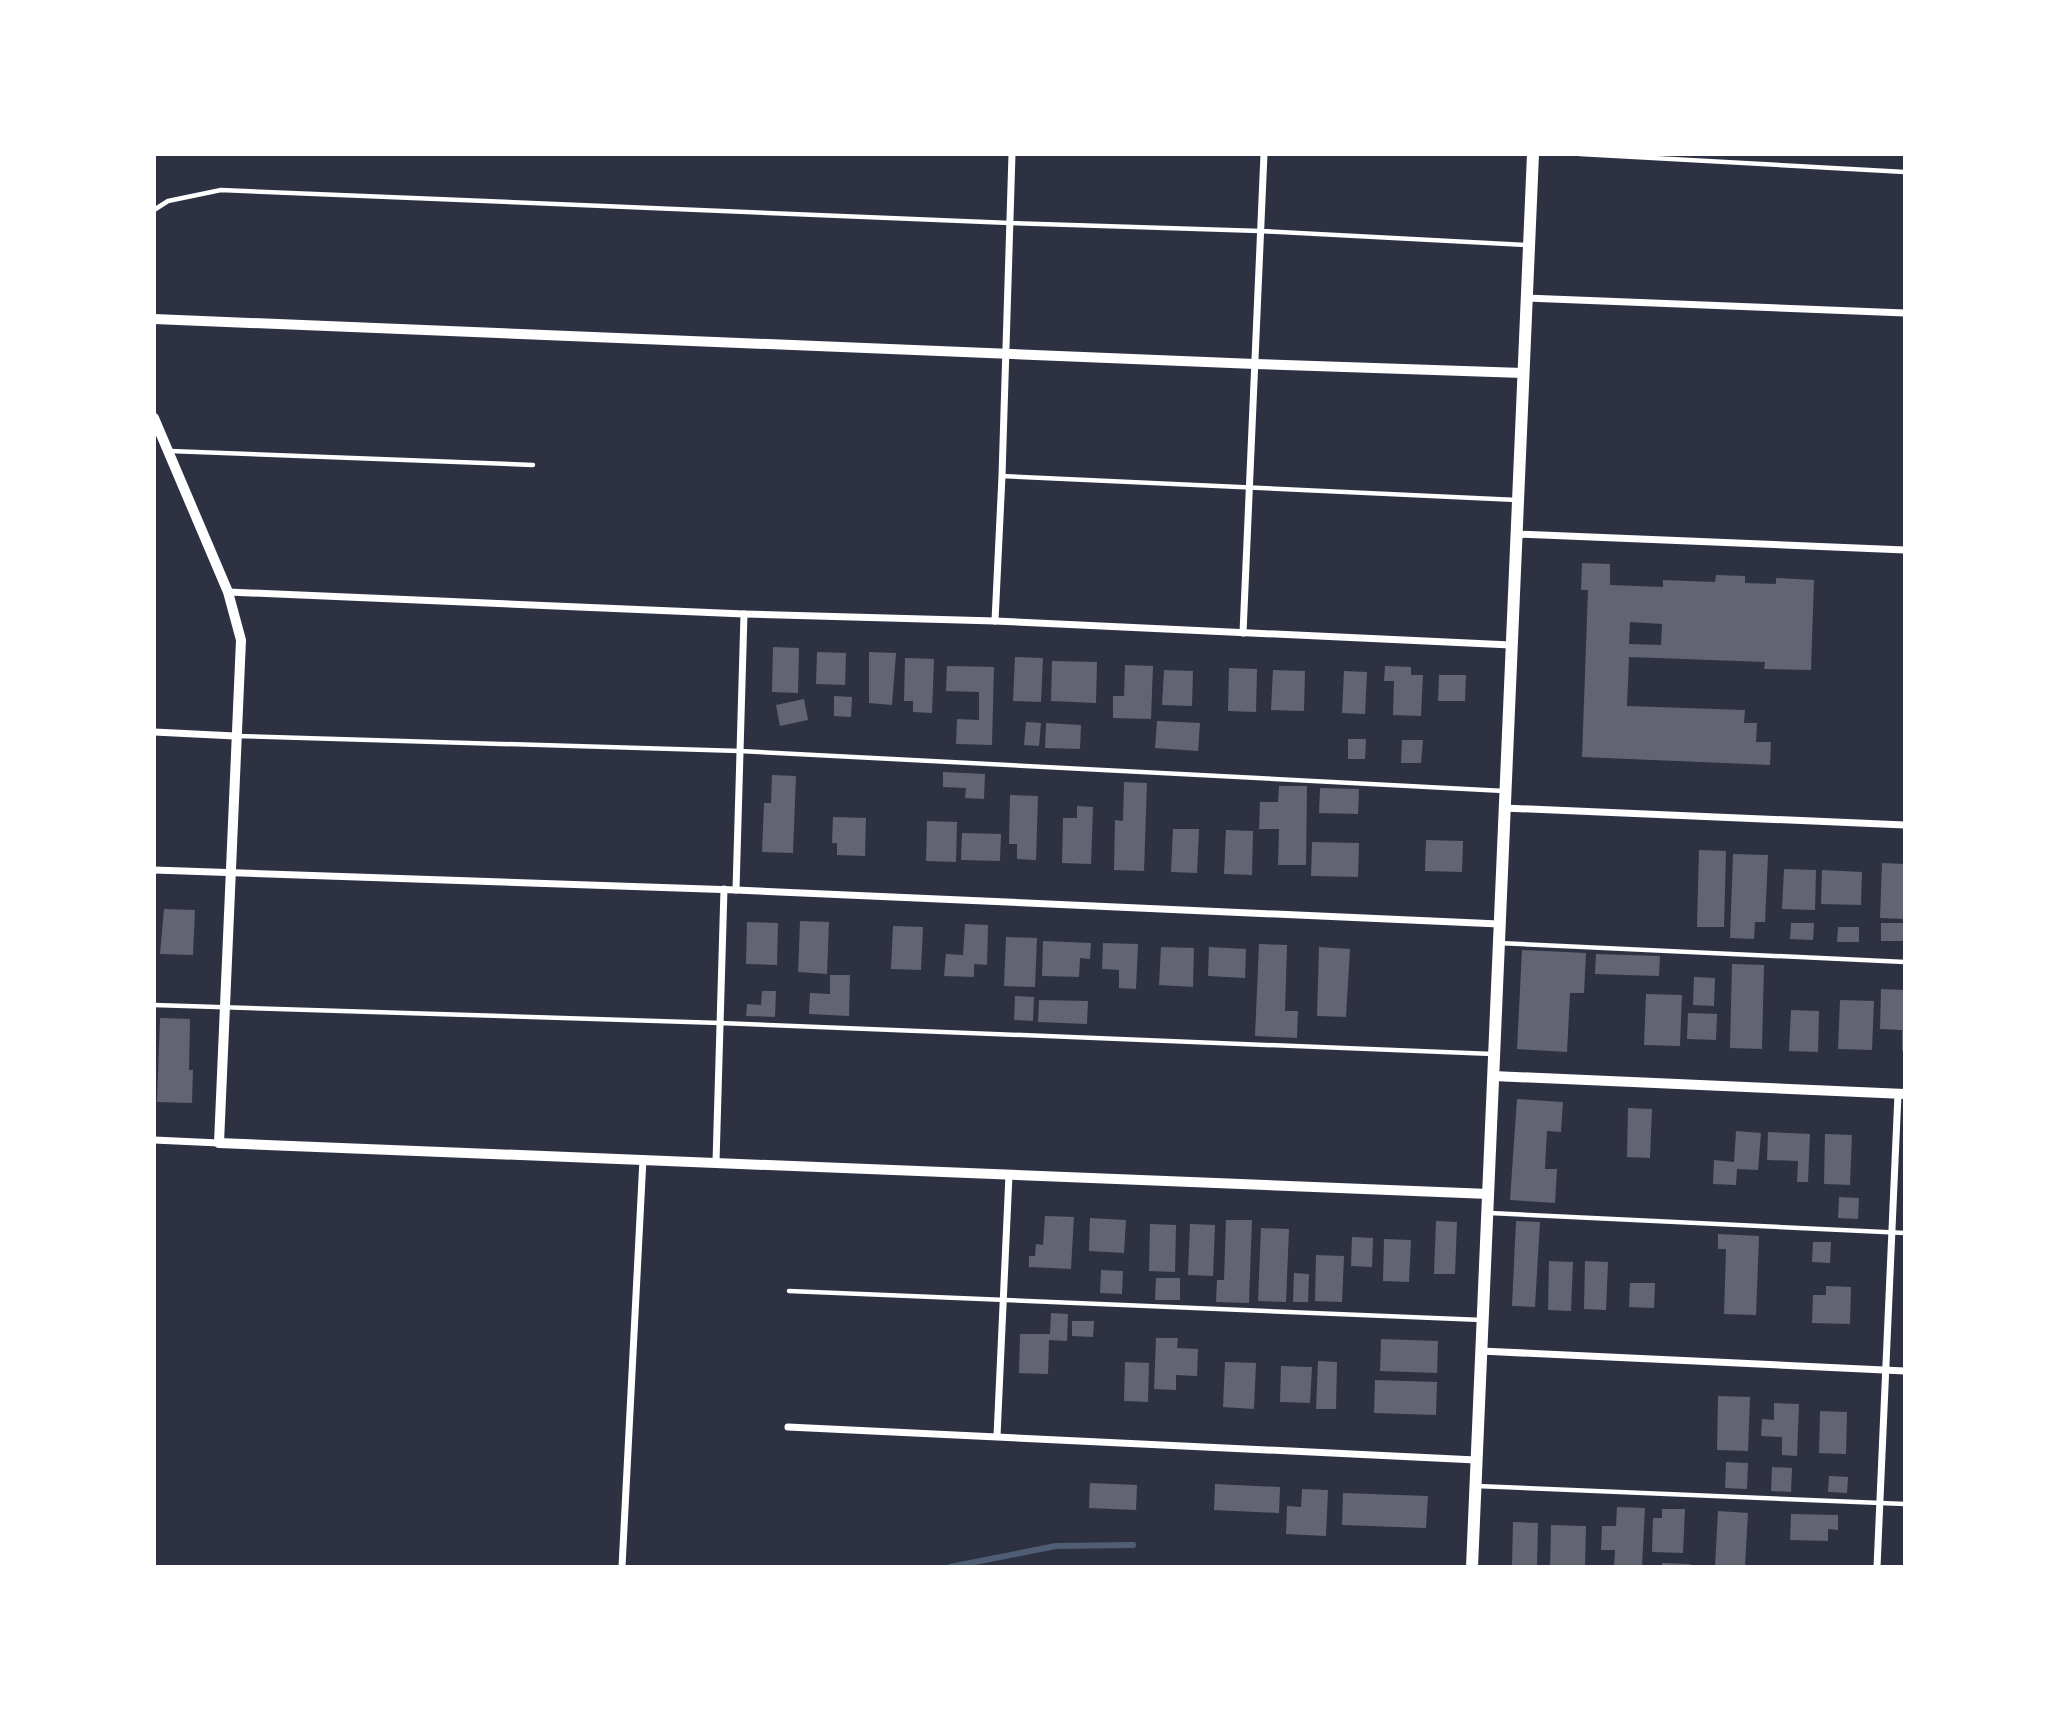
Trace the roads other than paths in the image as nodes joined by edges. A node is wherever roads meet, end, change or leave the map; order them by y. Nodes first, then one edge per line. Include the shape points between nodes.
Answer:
1 (1012, 154) edge
2 (1264, 154) edge
3 (1533, 154) edge
4 (1580, 154) edge
5 (1905, 172) edge
6 (154, 210) edge
7 (1010, 223) junction
8 (1260, 231) junction
9 (1529, 245) junction
10 (1526, 298) junction
11 (1905, 313) edge
12 (154, 319) edge
13 (1005, 353) junction
14 (1255, 364) junction
15 (1523, 373) junction
16 (154, 418) edge
17 (168, 450) junction
18 (533, 465) dead end
19 (1002, 476) junction
20 (1250, 487) junction
21 (1518, 500) junction
22 (1516, 534) junction
23 (1905, 550) edge
24 (228, 592) junction
25 (744, 614) junction
26 (995, 621) junction
27 (1243, 633) junction
28 (1511, 645) junction
29 (154, 732) edge
30 (235, 736) junction
31 (740, 751) junction
32 (1504, 792) junction
33 (1504, 808) junction
34 (1905, 825) edge
35 (154, 870) edge
36 (232, 873) junction
37 (724, 889) junction
38 (736, 890) junction
39 (1499, 924) junction
40 (1498, 943) junction
41 (1905, 962) edge
42 (154, 1005) edge
43 (226, 1009) junction
44 (720, 1023) junction
45 (1494, 1054) junction
46 (1493, 1076) junction
47 (1902, 1094) edge
48 (154, 1140) edge
49 (219, 1143) junction
50 (643, 1159) junction
51 (716, 1162) junction
52 (1009, 1175) junction
53 (1489, 1194) junction
54 (1489, 1213) junction
55 (1891, 1233) junction
56 (1905, 1234) edge
57 (789, 1292) dead end
58 (1003, 1299) junction
59 (1483, 1321) junction
60 (1481, 1351) junction
61 (1886, 1369) junction
62 (1905, 1371) edge
63 (788, 1427) dead end
64 (997, 1436) junction
65 (1476, 1460) junction
66 (1475, 1486) junction
67 (1880, 1503) junction
68 (1905, 1504) edge
69 (622, 1567) edge
70 (1472, 1567) edge
71 (1877, 1567) edge

1 - 7 street
2 - 8 street
3 - 9 main road
4 - 5 lane
6 - 7 lane via 168,201 221,190
7 - 8 lane
7 - 13 street
8 - 9 lane
8 - 14 street
9 - 10 main road
10 - 11 street
10 - 15 main road
12 - 13 street
13 - 14 street
13 - 19 street
14 - 15 street
14 - 20 street
15 - 21 main road
16 - 17 street
17 - 18 lane
17 - 24 street
19 - 20 lane
19 - 26 street
20 - 21 lane
20 - 27 street
21 - 22 main road
22 - 23 street
22 - 28 main road
24 - 25 street
24 - 30 street via 241,640
25 - 26 street
25 - 31 street
26 - 27 street
27 - 28 street
28 - 32 main road
29 - 30 street
30 - 31 lane
30 - 36 street
31 - 32 lane
31 - 38 street
32 - 33 main road
33 - 34 street
33 - 39 main road
35 - 36 street
36 - 37 street
36 - 43 street
37 - 38 street
37 - 44 street
38 - 39 street
39 - 40 main road
40 - 41 lane
40 - 45 main road
42 - 43 lane
43 - 44 lane
43 - 49 street
44 - 45 lane
44 - 51 street
45 - 46 main road
46 - 47 street
46 - 53 main road
47 - 55 street
48 - 49 street
49 - 50 street
50 - 51 street
50 - 69 street
51 - 52 street
52 - 53 street
52 - 58 street
53 - 54 main road
54 - 55 lane
54 - 59 main road
55 - 56 lane
55 - 61 street
57 - 58 lane
58 - 59 lane
58 - 64 street
59 - 60 main road
60 - 61 street
60 - 65 main road
61 - 62 street
61 - 67 street
63 - 64 street
64 - 65 street
65 - 66 main road
66 - 67 lane
66 - 70 main road
67 - 68 lane
67 - 71 street

